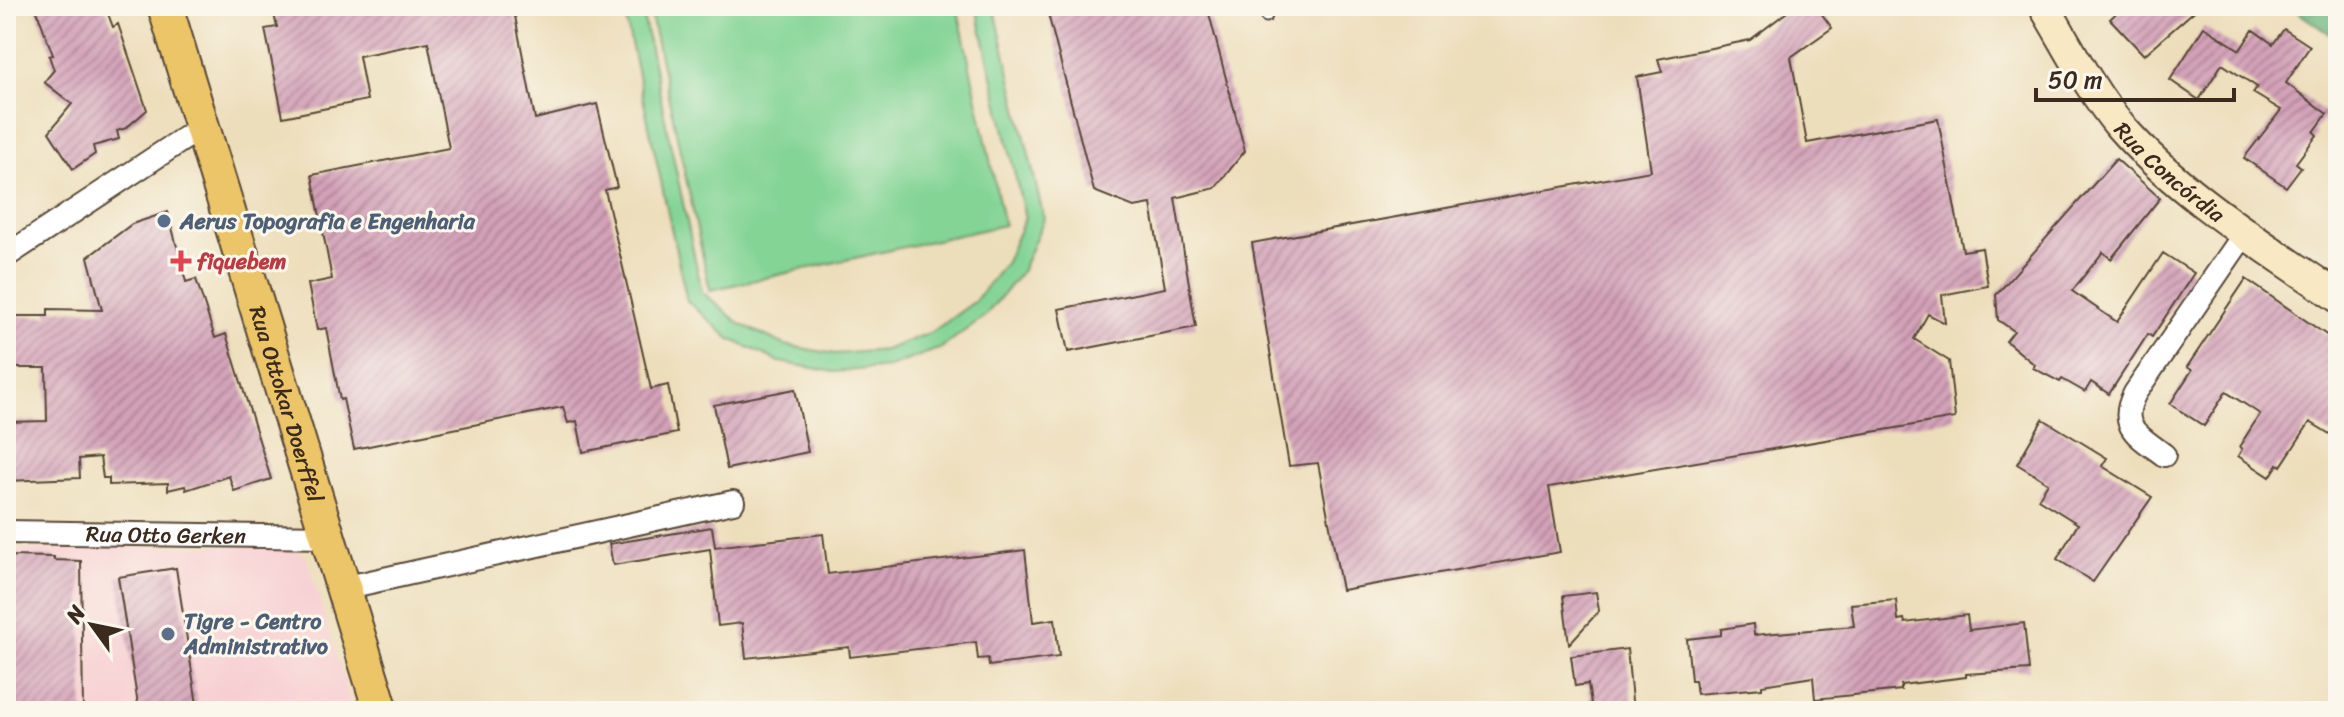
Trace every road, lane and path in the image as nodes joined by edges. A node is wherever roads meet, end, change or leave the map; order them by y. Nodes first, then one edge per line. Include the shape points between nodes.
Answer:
1 (165, 6) edge
2 (2044, 6) edge
3 (203, 126) junction
4 (2245, 233) junction
5 (6, 256) edge
6 (2338, 297) edge
7 (2164, 455) dead end
8 (733, 502) dead end
9 (6, 532) edge
10 (327, 537) junction
11 (343, 588) junction
12 (381, 711) edge

1 - 3 main road, Rua Ottokar Doerffel
2 - 4 street, Rua Concórdia via 2119,124 2147,154
3 - 5 street
3 - 10 main road, Rua Ottokar Doerffel
4 - 6 street, Rua Concórdia
4 - 7 street via 2127,408 2135,432
8 - 11 street
9 - 10 street, Rua Otto Gerken
10 - 11 main road, Rua Ottokar Doerffel
11 - 12 main road, Rua Ottokar Doerffel

